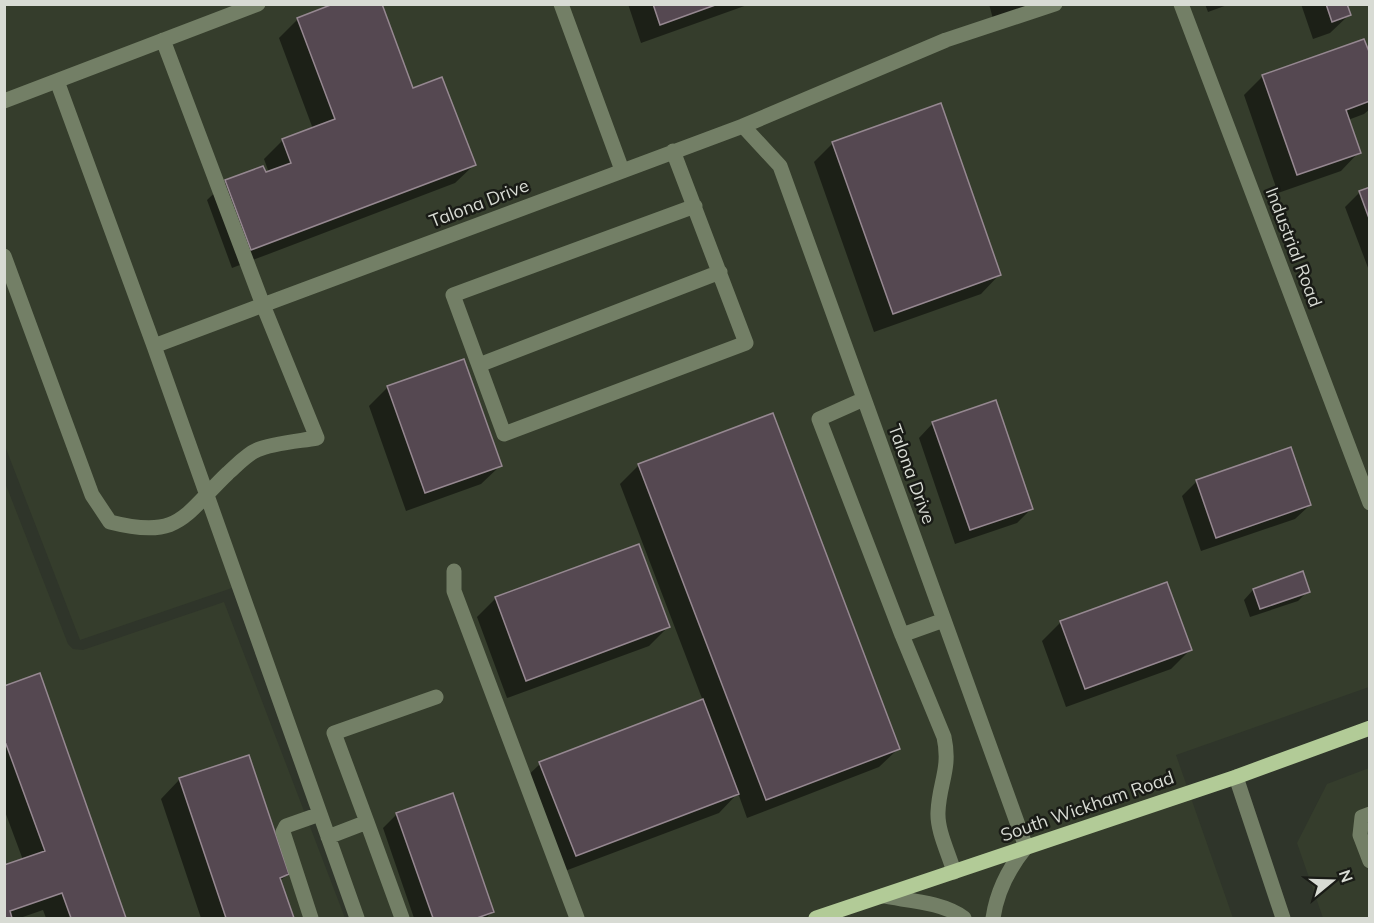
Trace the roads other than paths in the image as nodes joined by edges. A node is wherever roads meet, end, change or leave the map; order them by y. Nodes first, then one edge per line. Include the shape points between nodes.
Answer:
1 (258, 4) edge
2 (561, 4) edge
3 (1055, 4) edge
4 (1181, 4) edge
5 (163, 40) junction
6 (57, 81) junction
7 (4, 101) edge
8 (743, 126) junction
9 (674, 151) junction
10 (622, 170) junction
11 (695, 206) junction
12 (4, 256) edge
13 (720, 273) junction
14 (263, 305) junction
15 (154, 346) junction
16 (479, 364) junction
17 (864, 399) junction
18 (207, 494) junction
19 (1369, 501) edge
20 (454, 571) dead end
21 (944, 620) junction
22 (902, 635) junction
23 (436, 697) dead end
24 (1370, 728) edge
25 (1236, 777) junction
26 (320, 814) junction
27 (1370, 814) edge
28 (367, 822) junction
29 (328, 837) junction
30 (1026, 848) junction
31 (1370, 861) edge
32 (954, 872) junction
33 (883, 896) junction
34 (311, 918) edge
35 (357, 918) edge
36 (402, 918) edge
37 (577, 918) edge
38 (816, 918) edge
39 (964, 918) edge
40 (993, 918) edge
41 (1283, 918) edge

1 - 5 street
2 - 10 street
3 - 8 street, Talona Drive via 946,40
4 - 19 street, Industrial Road
5 - 6 street
5 - 14 street
6 - 7 street
6 - 15 street
8 - 9 street, Talona Drive
8 - 17 street, Talona Drive via 780,166
9 - 10 street, Talona Drive
9 - 11 street
10 - 14 street, Talona Drive
11 - 13 street
11 - 16 street via 453,295
12 - 18 street via 92,495 110,522 159,529 195,509
13 - 16 street
13 - 16 street via 746,343 504,434
14 - 15 street, Talona Drive
14 - 18 street via 317,438 257,450
15 - 18 street
17 - 21 street, Talona Drive
17 - 22 street via 819,418
18 - 26 street
20 - 37 street via 454,591
21 - 22 street
21 - 30 street, Talona Drive
22 - 32 street via 944,737 946,772 938,813
23 - 28 street via 334,733
24 - 25 main road, South Wickham Road
25 - 30 main road, South Wickham Road
25 - 41 street
26 - 29 street
26 - 34 street via 286,826 283,831
27 - 31 street via 1362,817 1360,836
28 - 29 street
28 - 36 street
29 - 35 street
30 - 32 main road, South Wickham Road
30 - 40 street via 1005,878
32 - 33 main road, South Wickham Road
33 - 38 main road, South Wickham Road
33 - 39 street via 955,911

